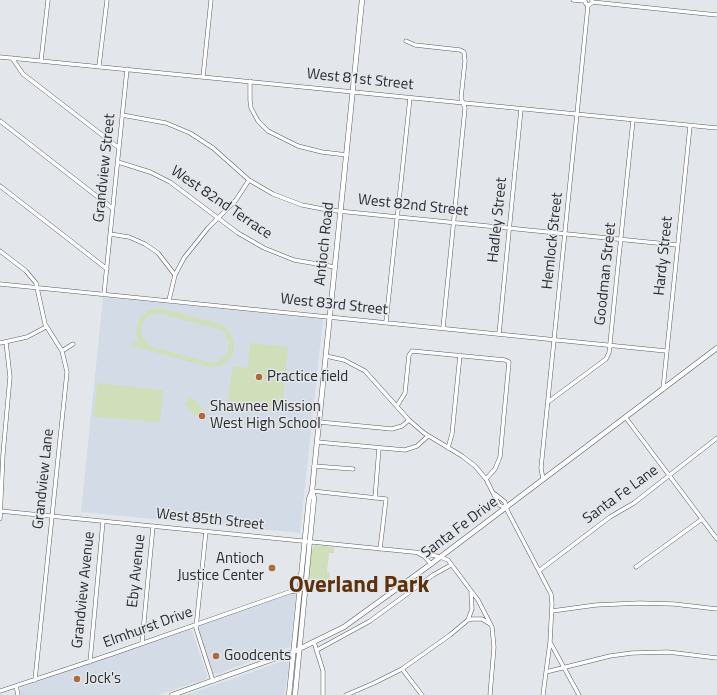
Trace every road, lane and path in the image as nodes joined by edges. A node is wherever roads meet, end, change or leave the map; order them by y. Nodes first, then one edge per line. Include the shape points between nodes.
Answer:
1 (48, 0) edge
2 (107, 0) edge
3 (211, 0) edge
4 (362, 0) edge
5 (573, 0) edge
6 (586, 1) edge
7 (592, 1) edge
8 (588, 5) junction
9 (717, 15) edge
10 (406, 41) dead end
11 (0, 57) edge
12 (12, 58) junction
13 (41, 61) junction
14 (99, 66) junction
15 (127, 69) junction
16 (203, 77) junction
17 (250, 81) junction
18 (353, 92) junction
19 (410, 98) junction
20 (463, 103) junction
21 (521, 109) junction
22 (578, 114) junction
23 (122, 115) junction
24 (633, 120) junction
25 (0, 121) edge
26 (690, 126) junction
27 (717, 128) edge
28 (119, 148) junction
29 (347, 155) junction
30 (118, 162) junction
31 (249, 180) junction
32 (0, 186) edge
33 (112, 208) junction
34 (341, 211) junction
35 (397, 217) junction
36 (218, 218) junction
37 (453, 222) junction
38 (509, 228) junction
39 (110, 234) junction
40 (565, 234) junction
41 (621, 239) junction
42 (677, 245) junction
43 (0, 251) edge
44 (335, 268) junction
45 (106, 269) junction
46 (175, 275) junction
47 (0, 284) edge
48 (38, 288) junction
49 (104, 294) junction
50 (170, 300) junction
51 (330, 316) junction
52 (386, 322) junction
53 (46, 327) junction
54 (443, 328) junction
55 (499, 334) junction
56 (555, 340) junction
57 (6, 342) junction
58 (0, 343) edge
59 (73, 344) dead end
60 (610, 346) junction
61 (717, 348) edge
62 (62, 351) junction
63 (666, 351) junction
64 (460, 355) junction
65 (326, 356) junction
66 (663, 390) junction
67 (548, 402) junction
68 (397, 406) junction
69 (626, 418) junction
70 (409, 420) junction
71 (319, 422) junction
72 (428, 436) junction
73 (717, 438) edge
74 (317, 442) junction
75 (380, 448) junction
76 (448, 448) junction
77 (314, 466) junction
78 (353, 469) dead end
79 (669, 475) junction
80 (486, 479) junction
81 (544, 479) junction
82 (312, 491) junction
83 (376, 498) junction
84 (506, 508) junction
85 (0, 511) edge
86 (52, 516) junction
87 (0, 519) edge
88 (702, 519) junction
89 (103, 521) junction
90 (153, 526) junction
91 (206, 531) junction
92 (717, 539) edge
93 (305, 541) junction
94 (311, 542) junction
95 (380, 549) junction
96 (418, 553) junction
97 (440, 557) junction
98 (431, 564) junction
99 (451, 565) junction
100 (636, 567) dead end
101 (540, 570) junction
102 (299, 592) junction
103 (306, 592) junction
104 (471, 592) junction
105 (717, 609) edge
106 (552, 611) junction
107 (468, 620) junction
108 (196, 623) junction
109 (491, 625) junction
110 (314, 642) junction
111 (550, 642) junction
112 (142, 643) junction
113 (299, 649) junction
114 (317, 650) junction
115 (293, 652) junction
116 (717, 658) edge
117 (90, 662) junction
118 (564, 668) junction
119 (402, 669) junction
120 (546, 672) junction
121 (36, 680) junction
122 (213, 681) junction
123 (16, 686) junction
124 (0, 691) edge
125 (18, 695) edge
126 (172, 695) edge
127 (289, 695) edge
128 (295, 695) edge
129 (323, 695) edge
130 (346, 695) edge
131 (422, 695) edge
132 (490, 695) edge
133 (543, 695) edge
134 (579, 695) edge

1 - 13 street
2 - 14 street
3 - 16 street
4 - 18 main road, Antioch Road
5 - 6 street
6 - 8 street
7 - 8 street
7 - 9 street
8 - 22 street, Hemlock Street
10 - 20 street via 415,45 464,52 461,98
11 - 12 street, West 81st Street
12 - 13 street, West 81st Street
12 - 28 street via 23,74
13 - 14 street, West 81st Street
14 - 15 street, West 81st Street
15 - 16 street, West 81st Street
15 - 23 street, Grandview Street
16 - 17 street, West 81st Street
17 - 18 street, West 81st Street
17 - 29 street via 251,108 258,121 268,131 298,146
18 - 19 street, West 81st Street
18 - 29 main road, Antioch Road
19 - 20 street, West 81st Street
19 - 35 street
20 - 21 street, West 81st Street
20 - 37 street via 465,108
21 - 22 street, West 81st Street
21 - 38 street, Hadley Street
22 - 24 street, West 81st Street
22 - 40 street, Hemlock Street
23 - 28 street, Grandview Street
23 - 31 street, West 82nd Street via 160,121 190,133 213,148
24 - 26 street, West 81st Street
24 - 41 street, Goodman Street
25 - 33 street
26 - 27 street, West 81st Street
26 - 42 street, Hardy Street
28 - 30 street, Grandview Street
29 - 34 main road, Antioch Road
30 - 33 street, Grandview Street
30 - 36 street, West 82nd Terrace via 150,172 170,182
31 - 34 street, West 82nd Street via 273,194 302,205
31 - 36 street via 236,200
32 - 45 street
33 - 39 street, Grandview Street
34 - 35 street, West 82nd Street
34 - 44 main road, Antioch Road
35 - 37 street, West 82nd Street
35 - 52 street
36 - 44 street, West 82nd Terrace via 250,241 276,254
36 - 46 street via 190,250
37 - 38 street, West 82nd Street
37 - 54 street
38 - 40 street, West 82nd Street
38 - 55 street, Hadley Street
39 - 45 street, Grandview Street
39 - 46 street via 129,237 145,244 158,254
40 - 41 street, West 82nd Street
40 - 56 street, Hemlock Street
41 - 42 street, West 82nd Street
41 - 60 street, Goodman Street
42 - 63 street, Hardy Street
43 - 48 street via 30,275
44 - 51 main road, Antioch Road
45 - 49 street
46 - 50 street
47 - 48 street, West 83rd Street
48 - 49 street, West 83rd Street
48 - 53 street, Grandview Lane
49 - 50 street, West 83rd Street
50 - 51 street, West 83rd Street
51 - 52 street, West 83rd Street
51 - 65 main road, Antioch Road
52 - 54 street, West 83rd Street
53 - 57 street via 27,337
53 - 62 street, Grandview Lane
54 - 55 street, West 83rd Street
55 - 56 street, West 83rd Street
56 - 60 street, West 83rd Street
56 - 67 street, Hemlock Street
57 - 58 street
57 - 85 street via 10,377
59 - 62 street
60 - 63 street, West 83rd Street
60 - 67 street, Goodman Street via 606,359
61 - 66 main road, Santa Fe Drive
62 - 86 street, Grandview Lane via 66,363 66,379
63 - 66 street, Hardy Street
64 - 68 street via 412,351 409,355 405,393
64 - 76 street via 452,434
64 - 80 street via 505,360 510,366 500,458
65 - 68 street via 358,366 379,384
65 - 71 main road, Antioch Road
66 - 69 main road, Santa Fe Drive
67 - 81 street, Hemlock Street via 541,468
68 - 70 street
69 - 79 street
69 - 81 main road, Santa Fe Drive
70 - 71 street via 402,426 392,429
70 - 72 street
71 - 74 main road, Antioch Road
72 - 75 street via 412,448
72 - 76 street
73 - 79 street, Santa Fe Lane
74 - 75 street
74 - 77 main road, Antioch Road
75 - 83 street
76 - 80 street via 468,459
77 - 78 street
77 - 82 main road, Antioch Road
79 - 88 street
79 - 101 street, Santa Fe Lane
80 - 84 street via 495,494 504,501
81 - 84 main road, Santa Fe Drive
82 - 83 street
82 - 93 main road, Antioch Road
82 - 94 main road, Antioch Road via 314,498
83 - 95 street via 386,499
84 - 97 main road, Santa Fe Drive
84 - 101 street
85 - 86 street, West 85th Street
85 - 87 street
86 - 89 street, West 85th Street
86 - 121 street, Grandview Lane
88 - 92 street
88 - 100 street
89 - 90 street, West 85th Street
89 - 117 street, Grandview Avenue
90 - 91 street, West 85th Street
90 - 112 street, Eby Avenue
91 - 93 street, West 85th Street
91 - 108 street
93 - 94 street, West 85th Street
93 - 102 main road, Antioch Road
94 - 95 street, West 85th Street
94 - 103 main road, Antioch Road
95 - 96 street, West 85th Street
96 - 97 street, West 85th Street
96 - 98 street
97 - 98 main road, Santa Fe Drive
97 - 99 street via 448,560
98 - 110 main road, Santa Fe Drive via 344,627
99 - 104 street
99 - 114 street via 370,621
101 - 106 street via 549,589
102 - 103 street, Elmhurst Drive
102 - 108 street, Elmhurst Drive via 292,591
102 - 115 main road, Antioch Road
103 - 113 main road, Antioch Road
104 - 107 street via 472,609
104 - 109 street
105 - 106 street via 640,603
106 - 111 street
107 - 109 street via 482,619
107 - 119 street
108 - 112 street, Elmhurst Drive
108 - 122 street via 196,635
109 - 132 street via 494,647
110 - 113 main road, Santa Fe Drive
110 - 114 street
111 - 118 street
111 - 120 street
112 - 117 street, Elmhurst Drive
113 - 115 main road, Santa Fe Drive
113 - 128 main road, Antioch Road
114 - 129 street via 323,671
115 - 122 main road, Santa Fe Drive
115 - 127 main road, Antioch Road
116 - 118 street via 684,653 646,652 610,656
117 - 121 street, Elmhurst Drive
118 - 120 street
118 - 134 street
119 - 130 street
119 - 131 street
120 - 133 street
121 - 123 street, Elmhurst Drive
122 - 126 main road, Santa Fe Drive
123 - 124 street, Elmhurst Drive
123 - 125 street

